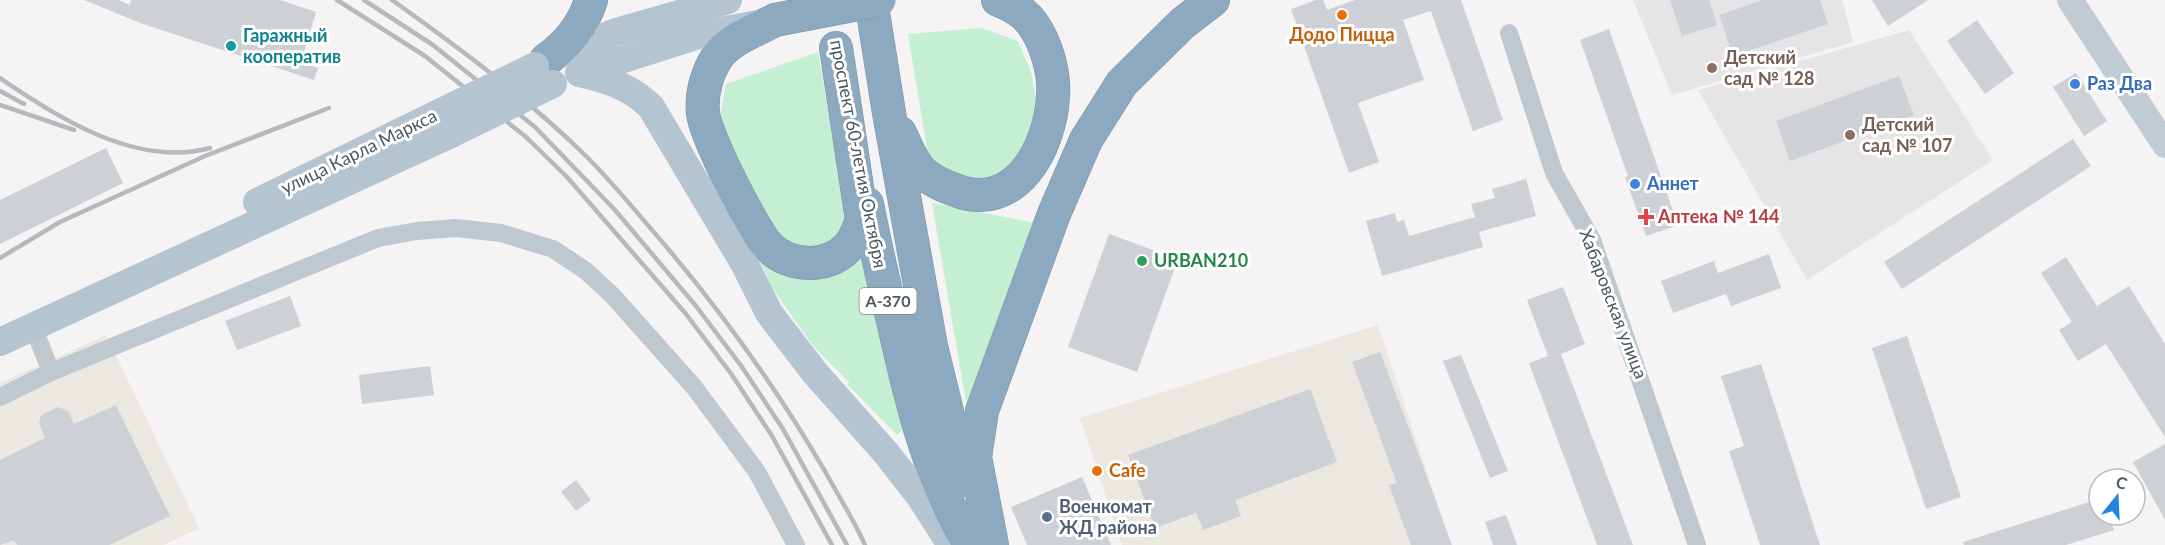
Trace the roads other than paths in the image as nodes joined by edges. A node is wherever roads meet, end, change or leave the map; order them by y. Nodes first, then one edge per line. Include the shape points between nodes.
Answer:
1 (591, 0) edge
2 (728, 0) edge
3 (828, 0) edge
4 (871, 0) edge
5 (879, 0) edge
6 (998, 0) edge
7 (1214, 0) edge
8 (2070, 0) edge
9 (775, 20) junction
10 (1509, 33) dead end
11 (836, 48) junction
12 (545, 70) junction
13 (579, 73) junction
14 (889, 113) junction
15 (446, 123) junction
16 (2165, 145) edge
17 (33, 326) junction
18 (0, 328) edge
19 (0, 342) edge
20 (51, 372) junction
21 (0, 397) edge
22 (796, 545) edge
23 (951, 545) edge
24 (970, 545) edge
25 (987, 545) edge
26 (992, 545) edge
27 (1697, 545) edge

1 - 12 highway via 576,33
2 - 12 main road via 616,32
3 - 11 highway, проспект 60-летия Октября / А-370
4 - 14 highway, проспект 60-летия Октября / А-370
5 - 9 highway, bridge
6 - 14 highway via 1014,6 1032,23 1044,44 1052,72 1049,122 1025,173 1010,187 992,195 965,194 939,184 918,167
7 - 26 highway via 1183,23 1122,83 1086,140 1054,214 981,411 975,457
8 - 16 street
9 - 11 highway via 719,54 709,72 703,112 708,133 755,228 770,248 807,264 836,258 857,235 862,220
9 - 13 main road via 699,35
10 - 27 street, Хабаровская улица via 1554,173 1592,240
11 - 24 highway, проспект 60-летия Октября / А-370 via 871,227 912,400 926,450 955,520
12 - 13 main road
12 - 15 main road, bridge
13 - 23 main road via 609,80 639,95 651,107 744,263 769,313 920,495
14 - 25 highway, проспект 60-летия Октября / А-370 via 931,346 953,436
15 - 17 main road, улица Карла Маркса
15 - 18 main road, улица Карла Маркса
17 - 19 main road, улица Карла Маркса
17 - 20 street
20 - 21 street
20 - 22 street via 378,238 456,228 501,233 553,249 614,296 694,387 757,472

